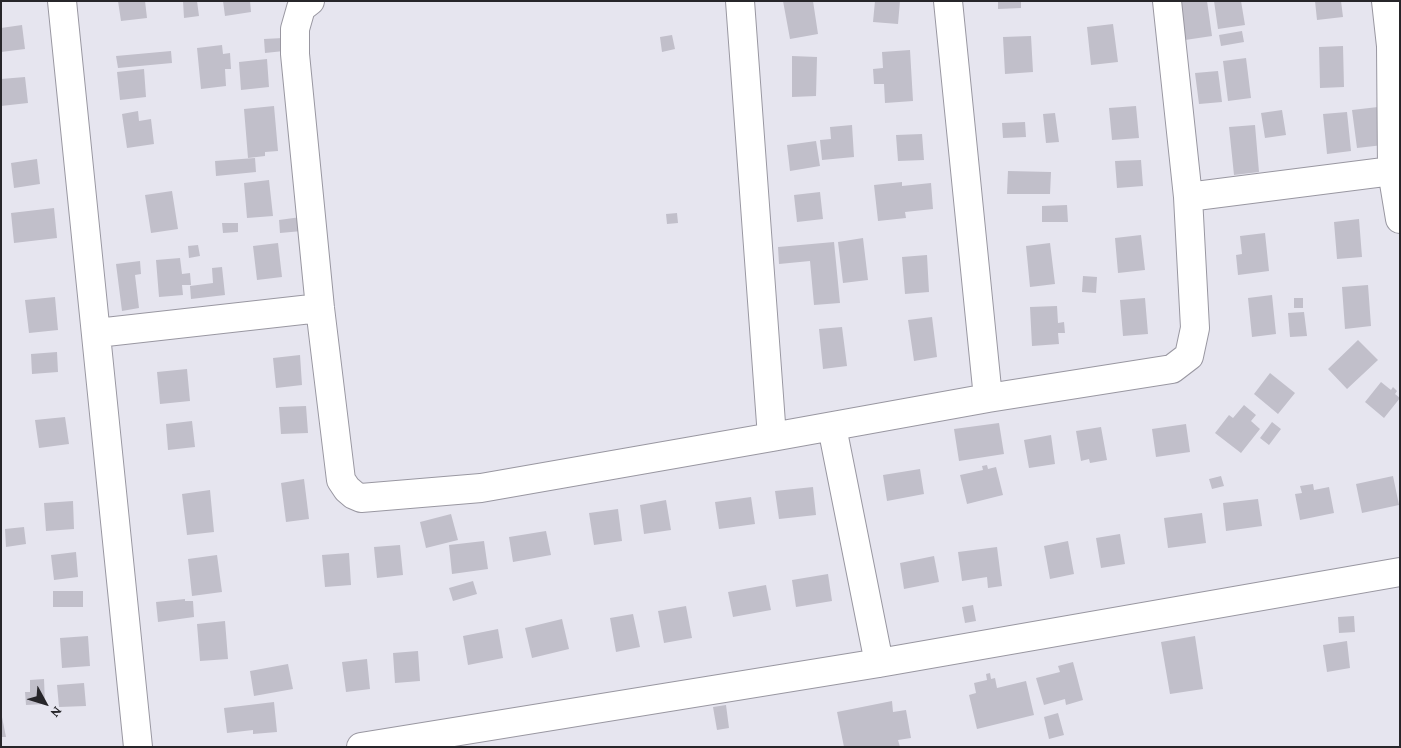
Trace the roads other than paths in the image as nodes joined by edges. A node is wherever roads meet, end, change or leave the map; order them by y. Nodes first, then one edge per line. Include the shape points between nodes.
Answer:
1 (62, 1) edge
2 (310, 1) edge
3 (740, 1) edge
4 (948, 1) edge
5 (1167, 1) edge
6 (1386, 1) edge
7 (1396, 46) edge
8 (1392, 171) junction
9 (1188, 197) junction
10 (1400, 219) edge
11 (320, 308) junction
12 (97, 333) junction
13 (988, 398) junction
14 (832, 427) junction
15 (772, 437) junction
16 (1400, 572) edge
17 (879, 663) junction
18 (138, 747) edge
19 (361, 747) edge

1 - 12 street
2 - 11 street via 302,8 295,29 295,54
3 - 15 street
4 - 13 street
5 - 9 street
6 - 7 street
7 - 8 street
8 - 9 street
8 - 10 street
9 - 13 street via 1195,328 1189,356 1172,369
11 - 12 street
11 - 15 street via 341,480 347,489 361,498 481,488
12 - 18 street
13 - 14 street
14 - 15 street
14 - 17 street
16 - 17 street
17 - 19 street

